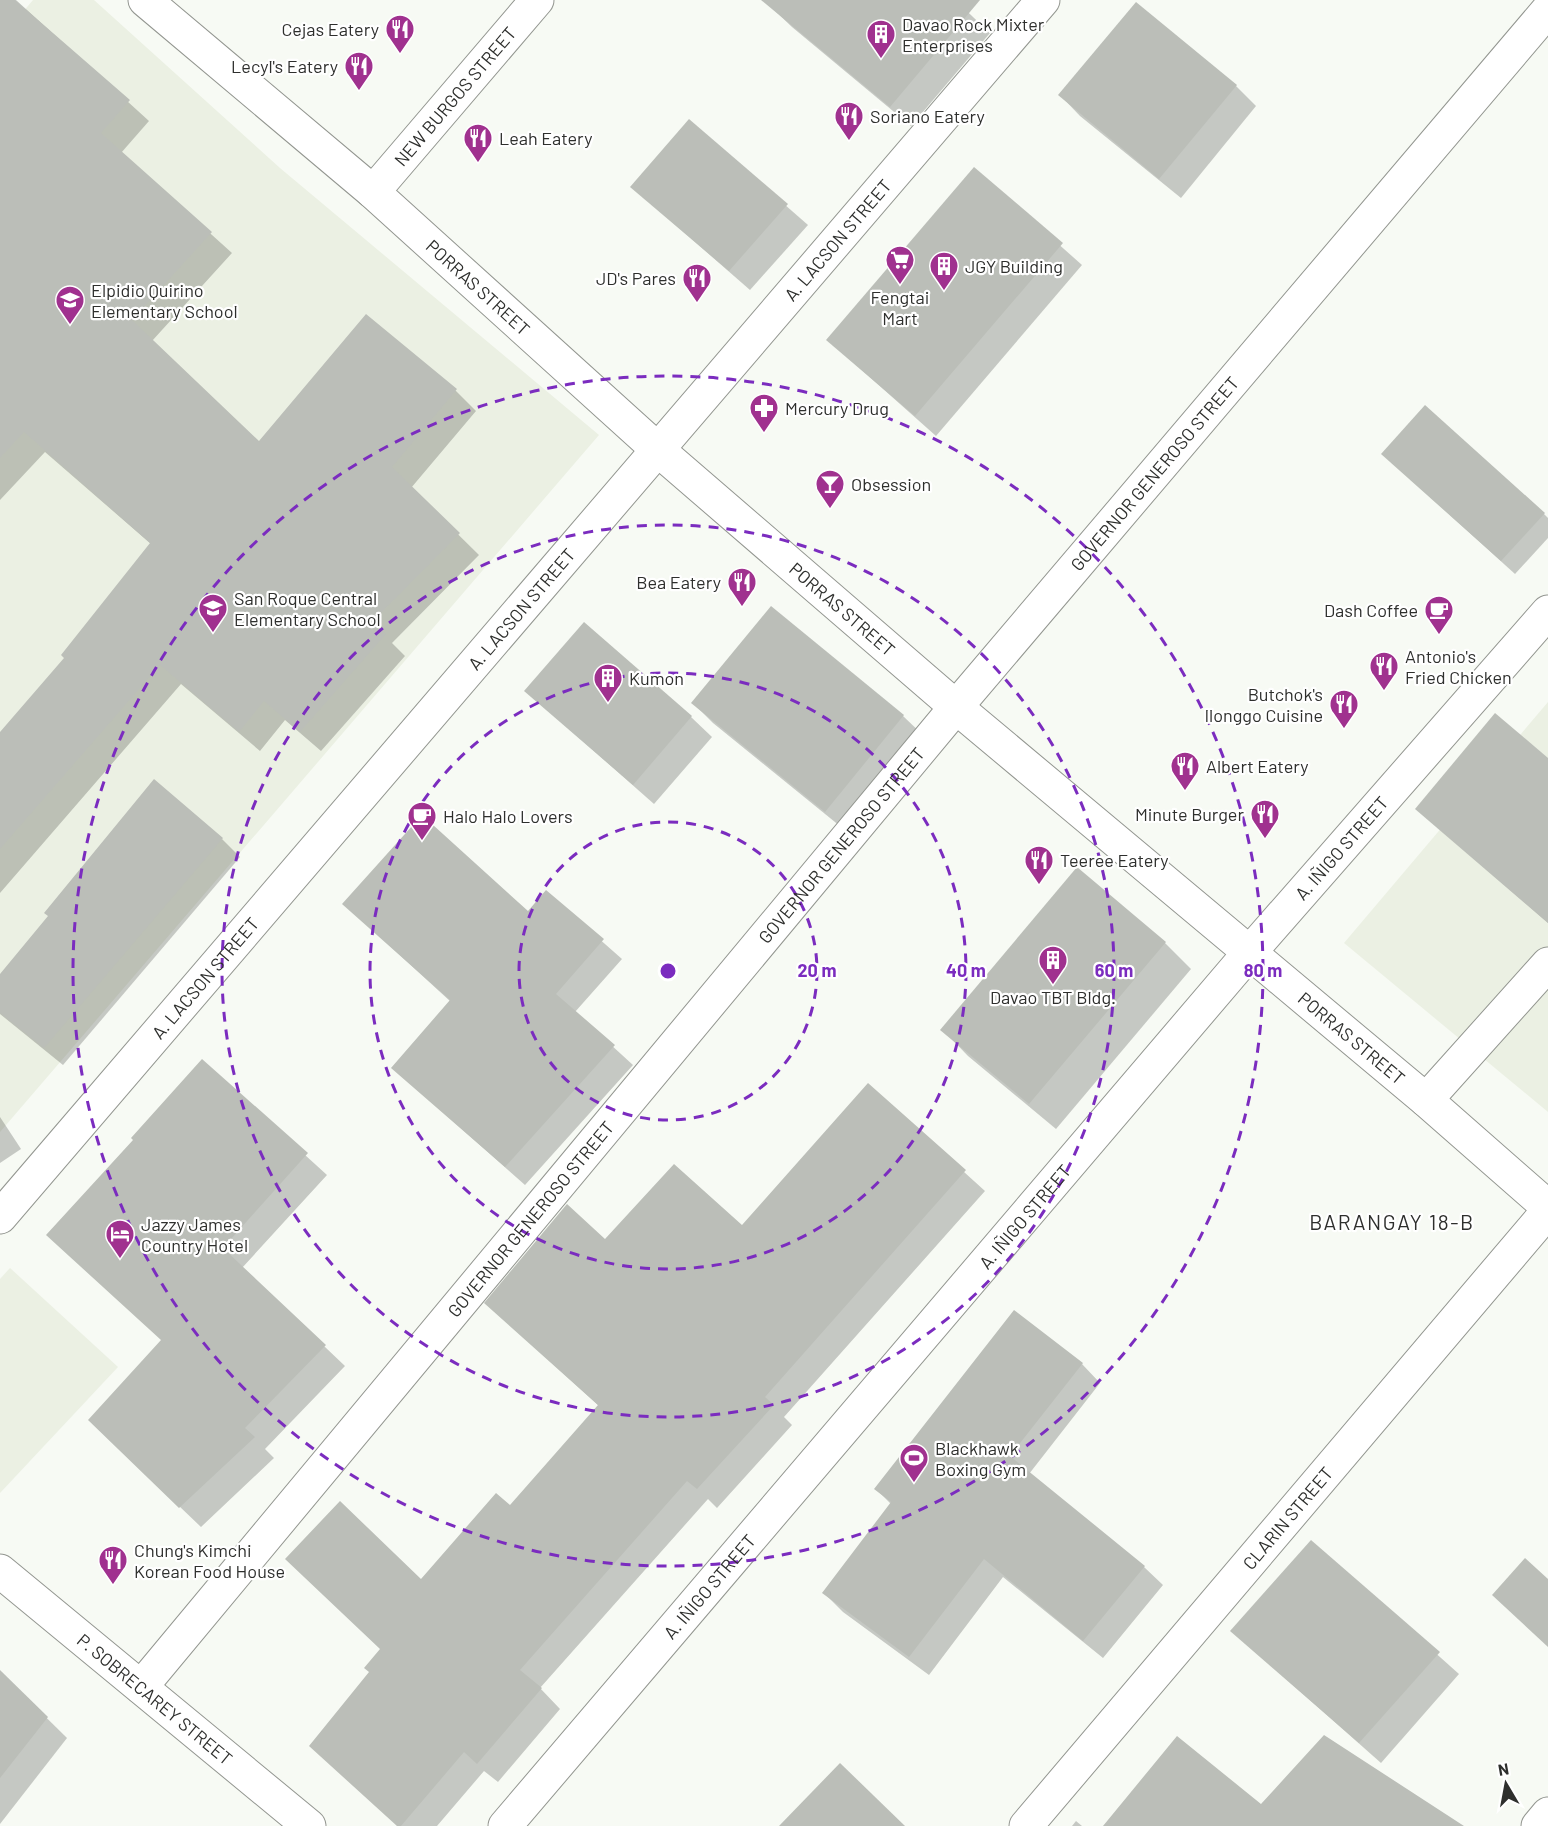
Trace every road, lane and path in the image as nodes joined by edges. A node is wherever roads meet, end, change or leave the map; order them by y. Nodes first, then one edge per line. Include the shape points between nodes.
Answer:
1 (145, 0) edge
2 (537, 0) edge
3 (1043, 0) edge
4 (1548, 10) edge
5 (373, 192) junction
6 (657, 448) junction
7 (1548, 612) edge
8 (956, 707) junction
9 (1250, 952) junction
10 (1548, 964) edge
11 (1426, 1100) junction
12 (1548, 1209) edge
13 (0, 1217) edge
14 (0, 1571) edge
15 (141, 1687) junction
16 (1548, 1814) edge
17 (309, 1826) edge
18 (505, 1826) edge
19 (1026, 1826) edge
20 (1538, 1826) edge

1 - 5 street, PORRAS STREET
2 - 5 street, NEW BURGOS STREET
3 - 6 street, A. LACSON STREET
4 - 8 street, GOVERNOR GENEROSO STREET
5 - 6 street, PORRAS STREET
6 - 8 street, PORRAS STREET
6 - 13 street, A. LACSON STREET
7 - 9 street, A. IÑIGO STREET
8 - 9 street, PORRAS STREET
8 - 15 street, GOVERNOR GENEROSO STREET
9 - 11 street, PORRAS STREET
9 - 18 street, A. IÑIGO STREET
10 - 11 street
11 - 12 street, PORRAS STREET
12 - 19 street, CLARIN STREET
14 - 15 street, P. SOBRECAREY STREET
15 - 17 street, P. SOBRECAREY STREET
16 - 20 street

